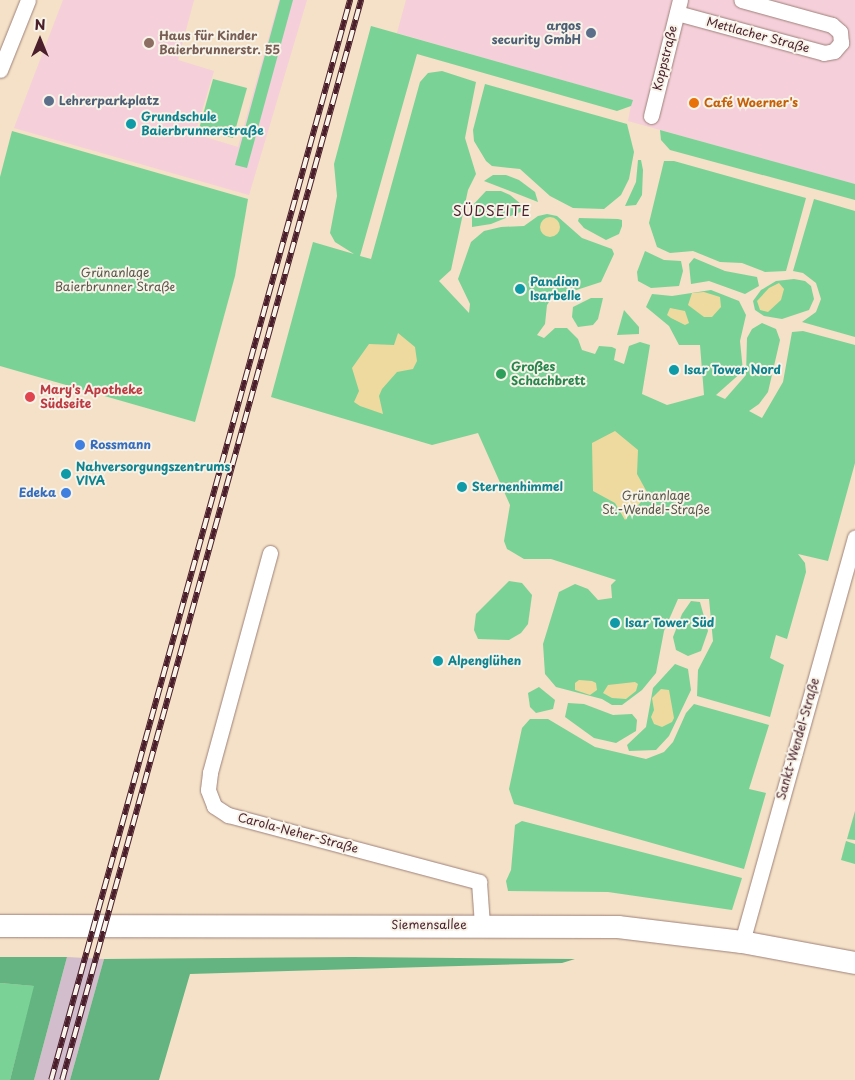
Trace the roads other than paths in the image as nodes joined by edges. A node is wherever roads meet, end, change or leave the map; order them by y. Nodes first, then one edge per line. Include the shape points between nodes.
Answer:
1 (28, 0) edge
2 (741, 0) edge
3 (679, 6) edge
4 (0, 70) edge
5 (651, 116) dead end
6 (855, 537) edge
7 (270, 553) dead end
8 (482, 925) junction
9 (0, 926) edge
10 (742, 942) junction
11 (855, 963) edge

1 - 4 street
2 - 3 street, Mettlacher Straße via 832,25 840,32 841,43 834,51 824,53
3 - 5 street, Koppstraße
6 - 10 street, Sankt-Wendel-Straße
7 - 8 street, Carola-Neher-Straße via 210,773 208,790 214,806 228,815 479,882
8 - 9 main road, Siemensallee
8 - 10 main road, Siemensallee via 618,927
10 - 11 main road, Siemensallee

